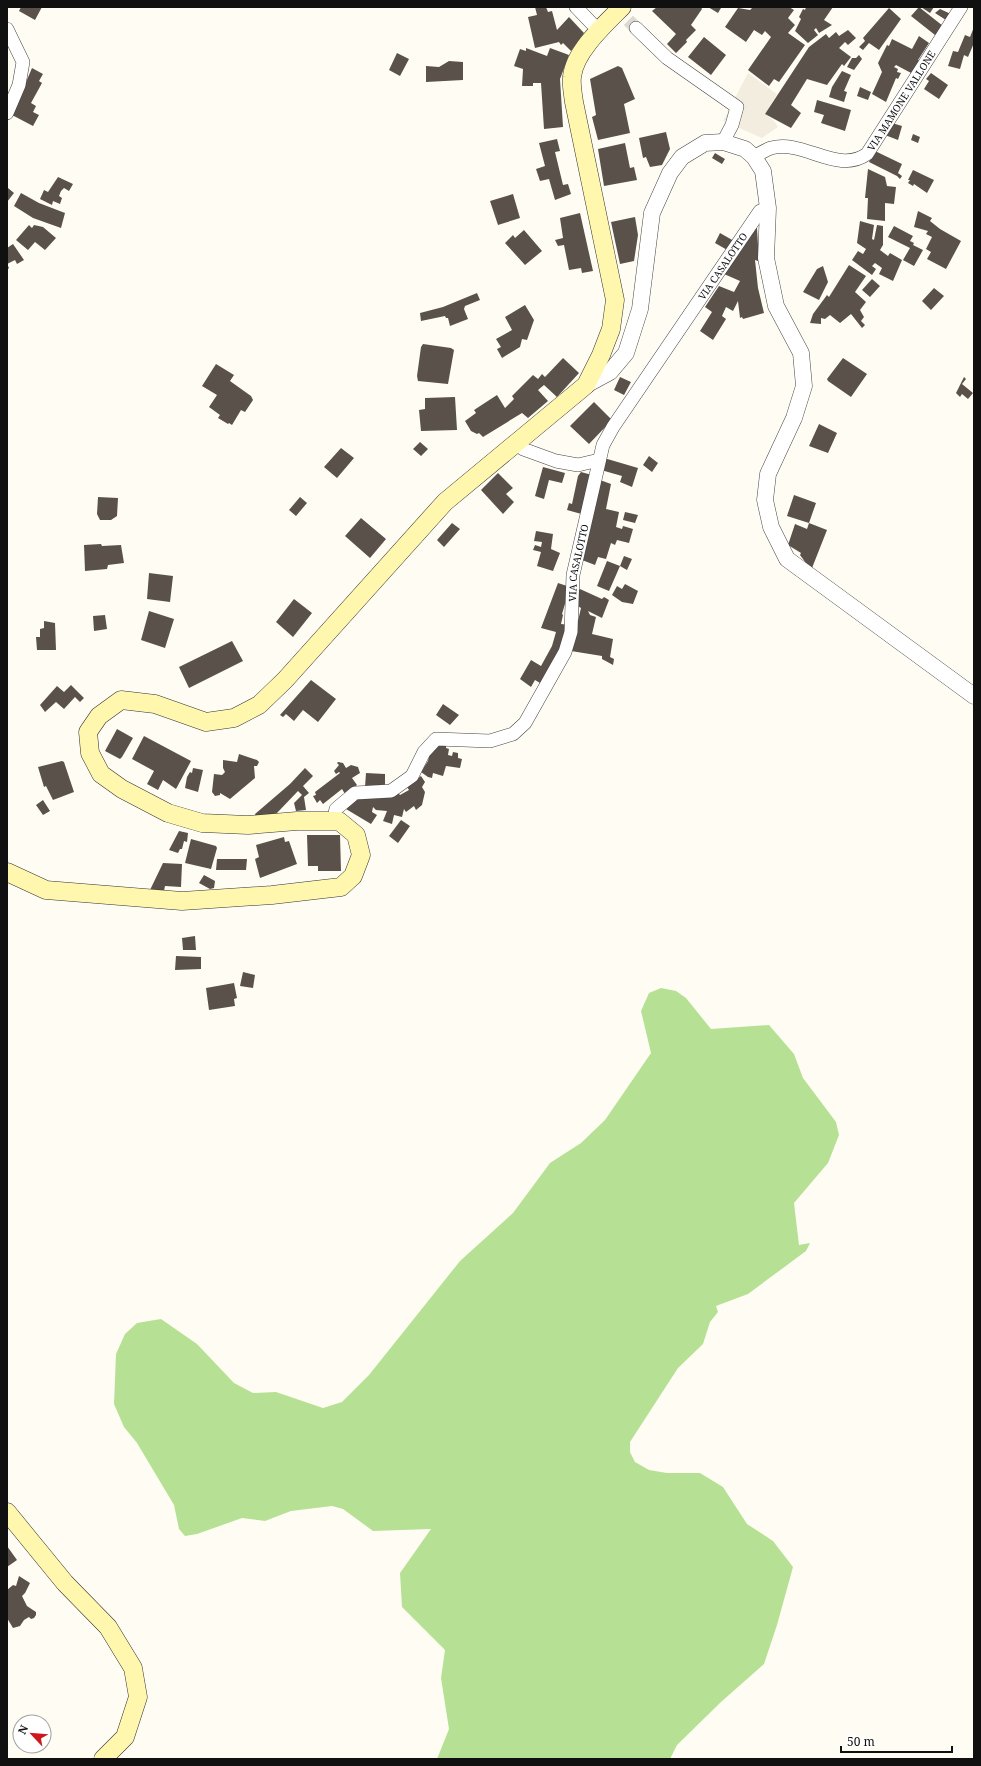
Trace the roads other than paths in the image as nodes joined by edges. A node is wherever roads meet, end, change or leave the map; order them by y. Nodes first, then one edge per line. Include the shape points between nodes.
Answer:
1 (576, 7) edge
2 (622, 7) edge
3 (961, 7) edge
4 (636, 28) tunnel mouth
5 (7, 29) edge
6 (599, 31) junction
7 (7, 113) edge
8 (723, 142) junction
9 (754, 157) junction
10 (768, 208) junction
11 (586, 385) junction
12 (517, 442) junction
13 (599, 460) junction
14 (974, 696) edge
15 (333, 821) junction
16 (7, 872) edge
17 (7, 1512) edge
18 (103, 1759) edge

1 - 6 street
2 - 6 main road
3 - 9 street, VIA MAMONE VALLONE via 867,154 851,162 785,146 770,148
4 - 8 street via 667,58 737,107 732,125
5 - 7 street via 23,62 19,85
6 - 11 main road via 577,61 572,77 574,102 615,300 611,329
8 - 9 street via 745,149
8 - 11 street via 705,143 695,148 682,157 670,173 652,213 640,309 626,353 610,372
9 - 10 street via 762,171
10 - 13 street, VIA CASALOTTO via 760,211 613,427 603,445
10 - 14 street via 766,258 773,293 776,306 802,353 804,386 794,418 768,474 765,500 771,527 787,559
11 - 12 main road
12 - 13 street via 523,449 556,461 578,465
12 - 15 main road via 445,502 296,669 259,706 234,718 206,722 155,704 121,700 99,716 88,732 90,753 101,774 122,789 168,813 202,823 248,826 297,821
13 - 15 street, VIA CASALOTTO via 573,575 571,632 565,652 525,722 513,734 490,741 436,739 424,752 412,776 391,791 355,793 336,809
15 - 16 main road via 339,821 356,835 361,855 353,876 341,887 182,901 46,890
17 - 18 main road via 65,1582 108,1627 133,1668 138,1697 125,1737

